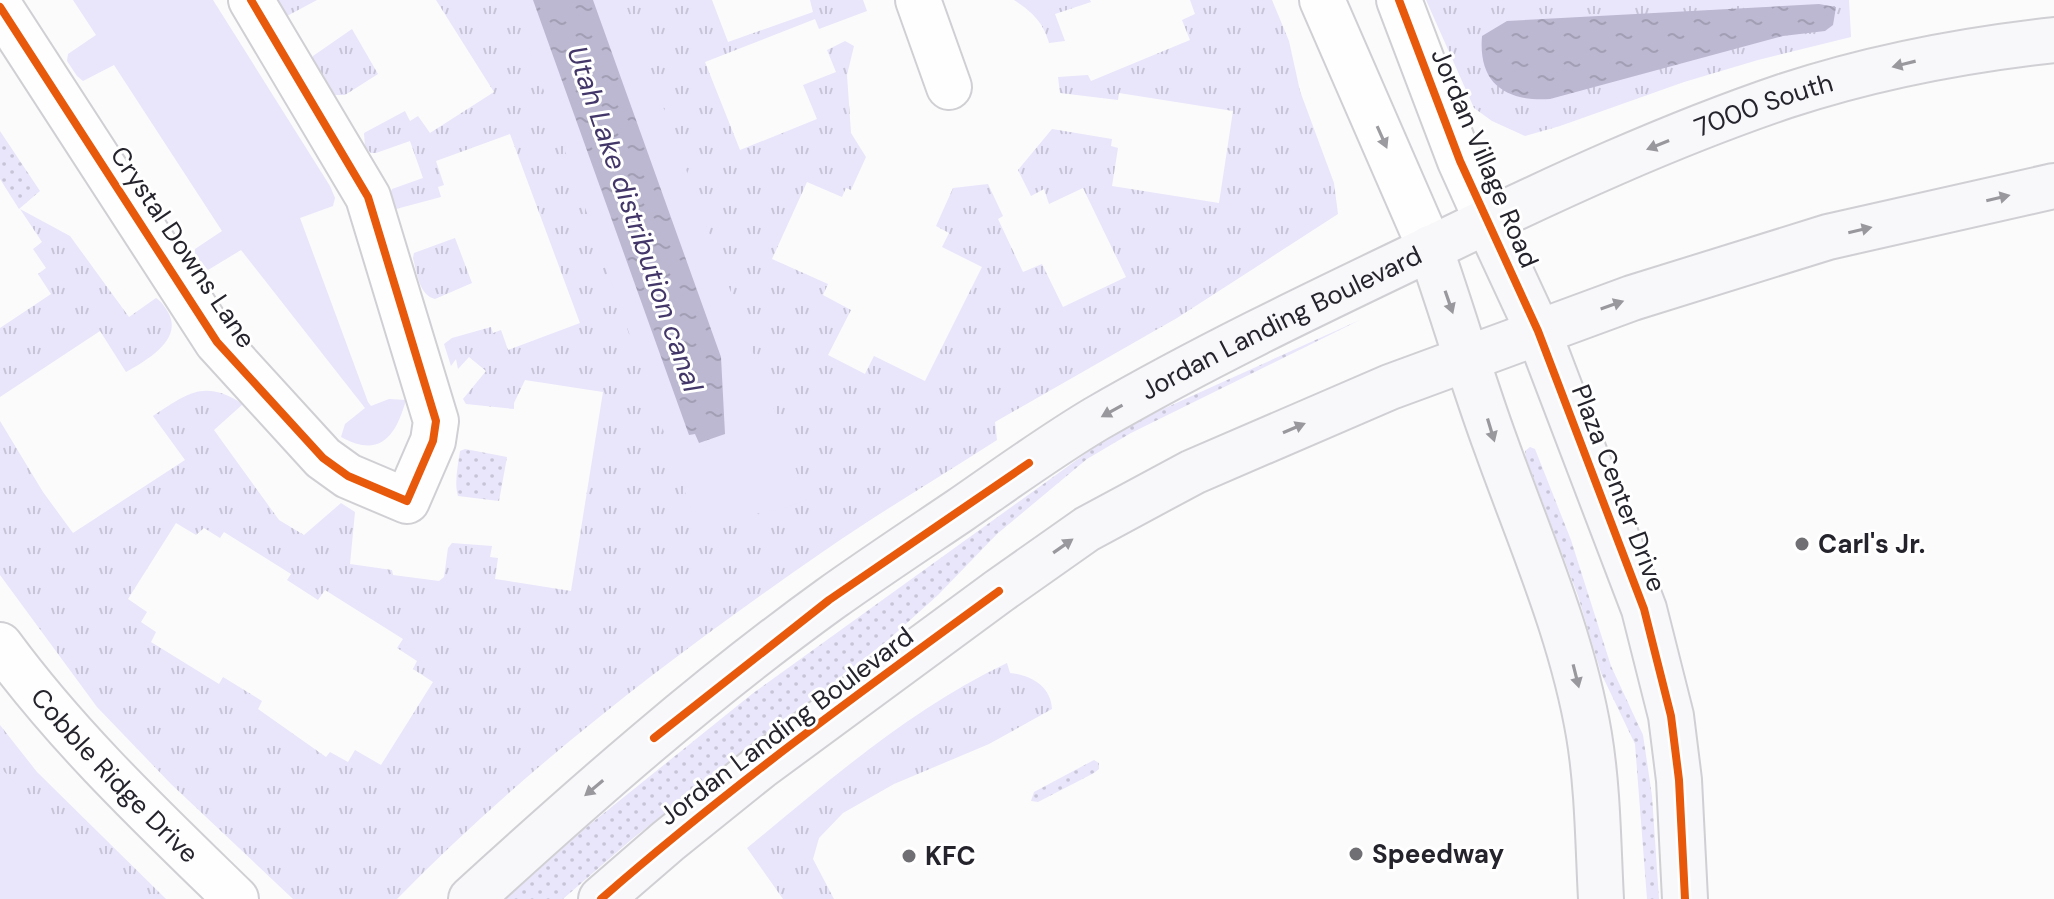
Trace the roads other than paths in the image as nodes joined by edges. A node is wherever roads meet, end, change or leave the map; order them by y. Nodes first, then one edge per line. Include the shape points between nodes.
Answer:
1 (251, 0) edge
2 (918, 0) edge
3 (1322, 0) edge
4 (1399, 0) edge
5 (0, 7) edge
6 (2054, 40) edge
7 (949, 87) dead end
8 (2054, 186) edge
9 (1487, 221) junction
10 (1430, 248) junction
11 (1538, 331) junction
12 (1468, 356) junction
13 (0, 645) edge
14 (236, 899) edge
15 (471, 899) edge
16 (601, 899) edge
17 (1601, 899) edge
18 (1685, 899) edge

1 - 5 street, Crystal Downs Lane via 368,197 382,238 436,421 407,501 348,476 323,458 217,342
2 - 7 street
3 -> 10 street
4 - 9 street, Jordan Village Road
6 -> 9 main road, 7000 South via 1916,61 1786,96 1634,155
11 -> 8 main road via 1828,237
9 - 10 main road, Jordan Landing Boulevard
9 - 11 main road, Jordan Village Road
10 -> 12 main road
10 -> 15 main road, Jordan Landing Boulevard via 1272,324 1106,414 929,530 771,644 573,806
11 - 12 main road, Jordan Landing Boulevard
11 - 18 main road, Plaza Center Drive via 1644,609 1656,654 1676,755
16 -> 12 main road, Jordan Landing Boulevard via 760,767 1087,529 1193,472
12 -> 17 main road via 1576,673 1589,735
13 - 14 street, Cobble Ridge Drive via 110,776

